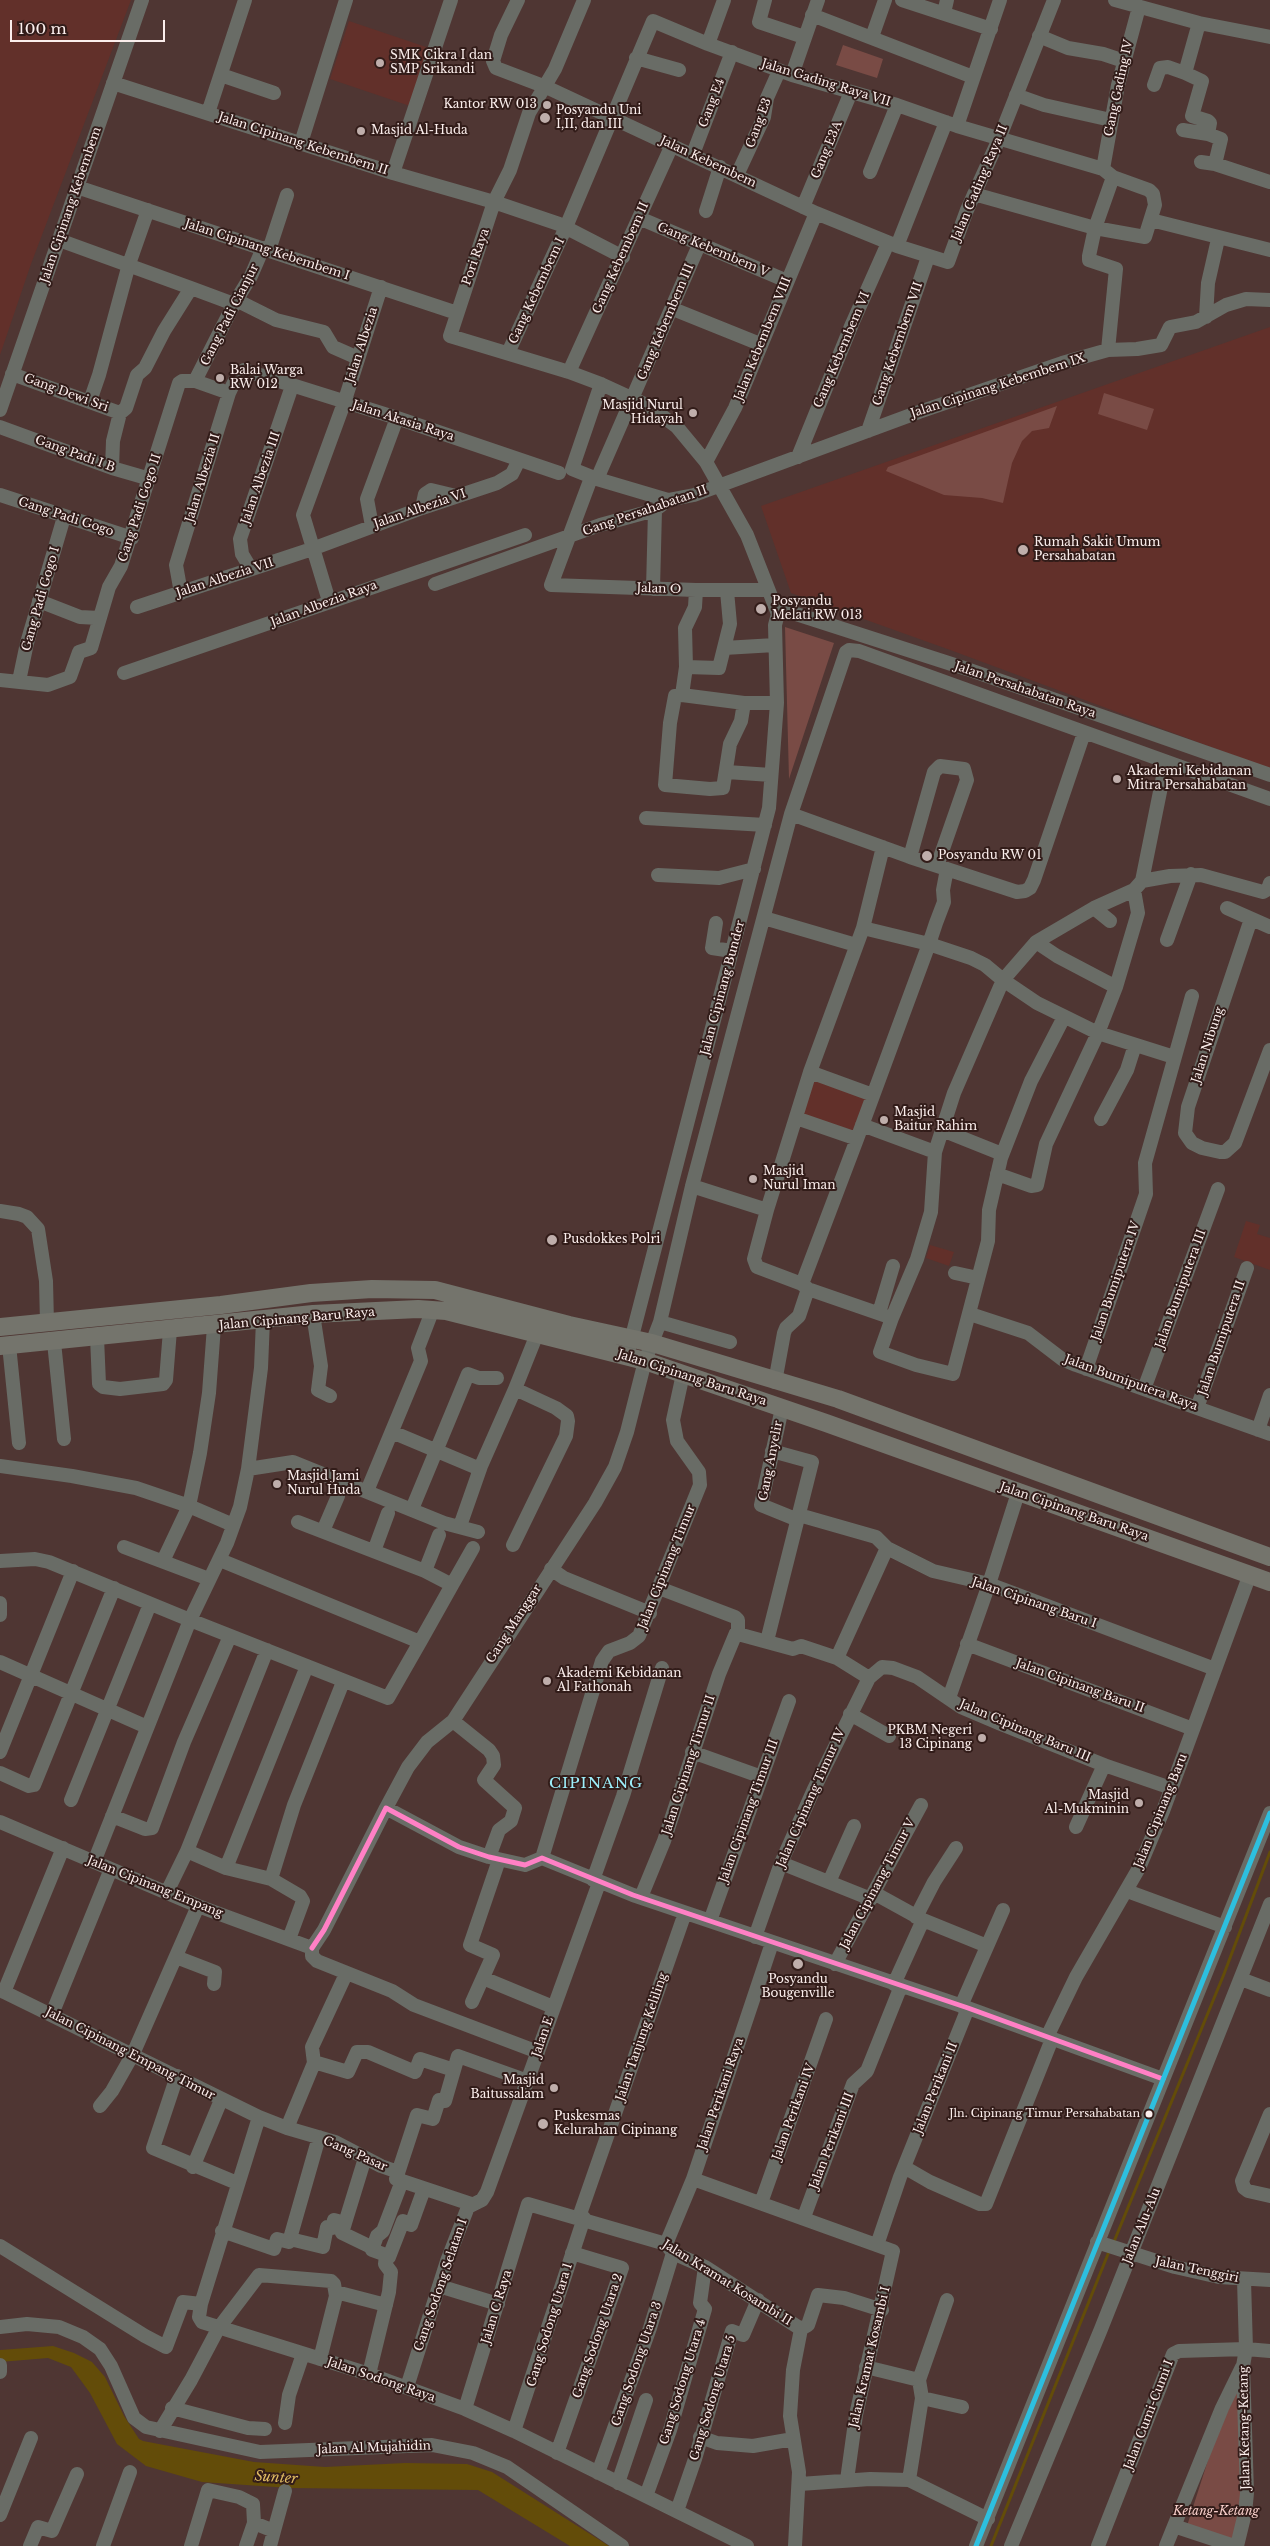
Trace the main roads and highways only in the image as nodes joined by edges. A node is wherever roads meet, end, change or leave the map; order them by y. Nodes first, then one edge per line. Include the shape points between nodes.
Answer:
1 (221, 1305) junction
2 (198, 1308) junction
3 (212, 1326) junction
4 (0, 1327) edge
5 (4, 1346) edge
6 (1270, 1557) edge
7 (1270, 1582) edge

1 - 2 main road, Jalan Cipinang Baru Raya
1 - 3 main road
1 - 6 main road, Jalan Cipinang Baru Raya via 353,1290 436,1290 652,1343 838,1399
2 - 3 main road
2 - 4 main road, Jalan Cipinang Baru Raya
3 - 5 main road, Jalan Cipinang Baru Raya
3 - 7 main road, Jalan Cipinang Baru Raya via 313,1314 433,1309 457,1313 645,1361

